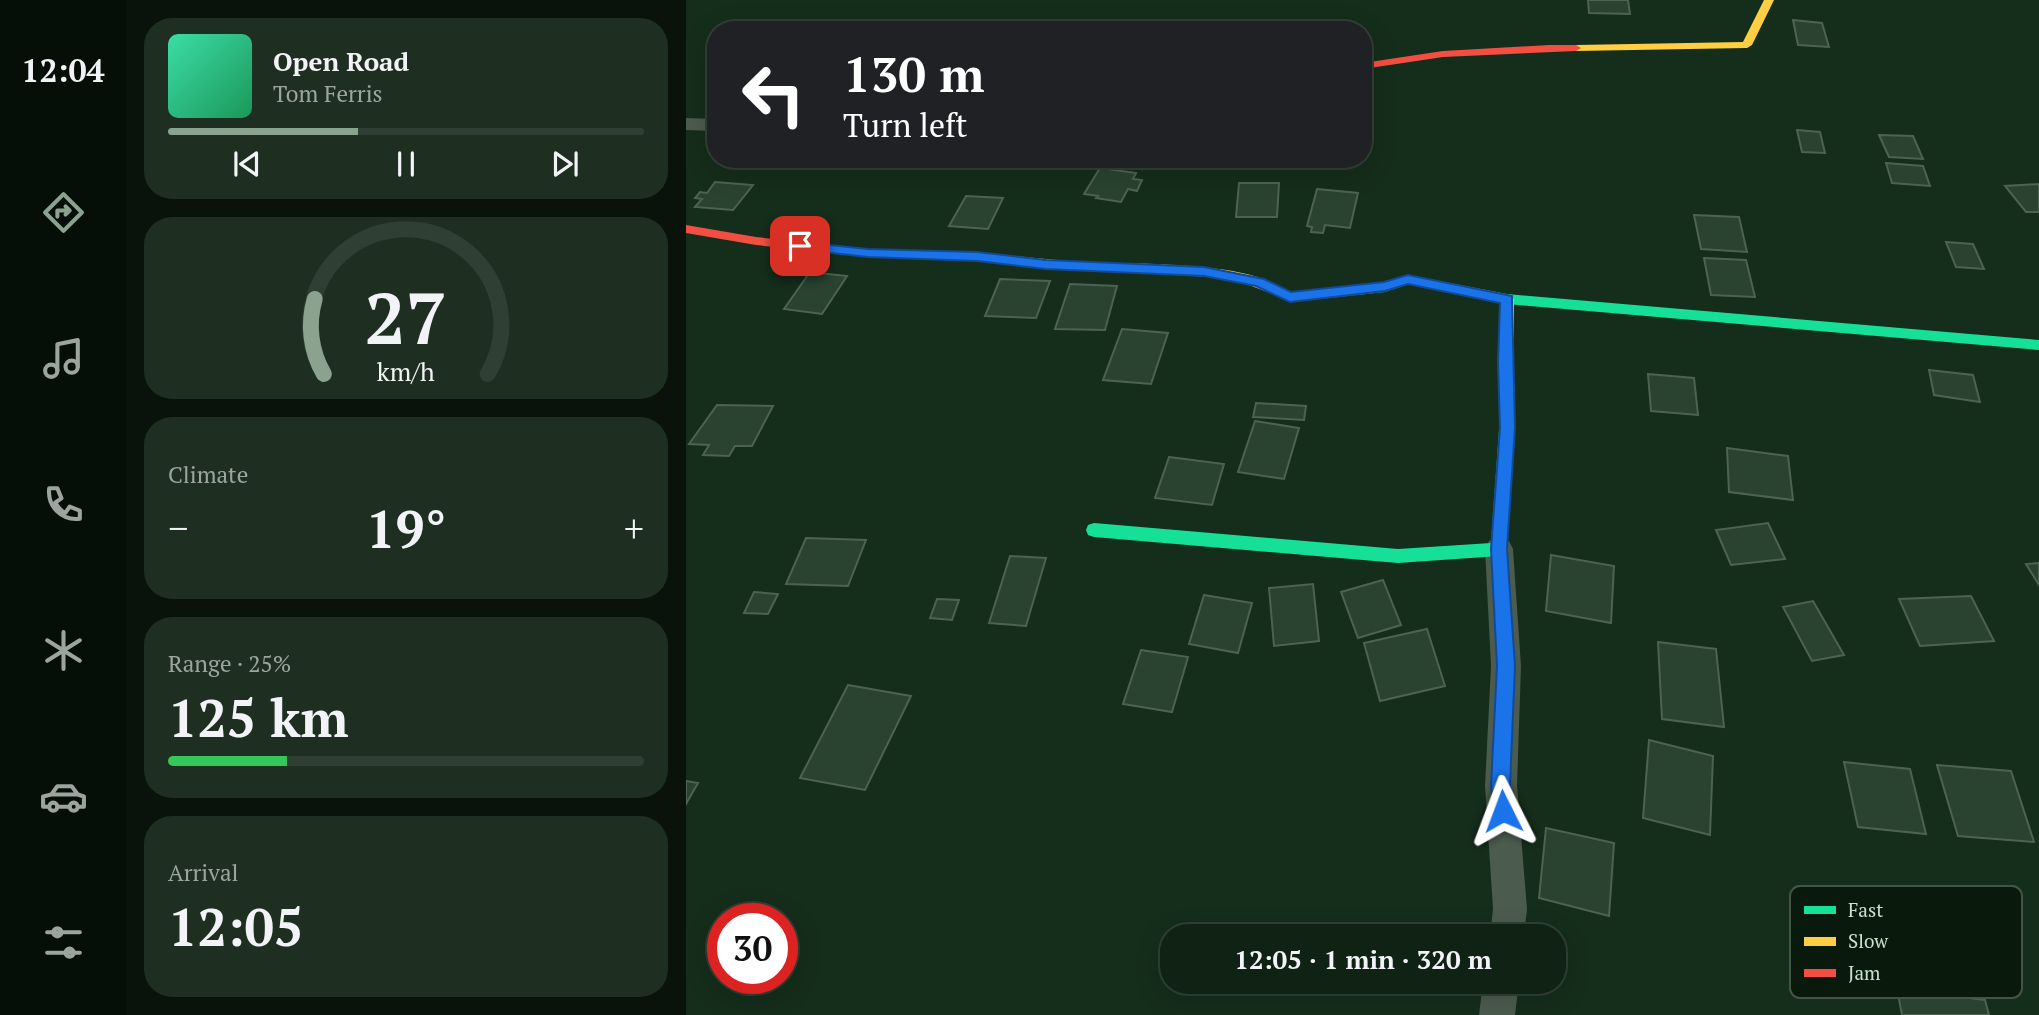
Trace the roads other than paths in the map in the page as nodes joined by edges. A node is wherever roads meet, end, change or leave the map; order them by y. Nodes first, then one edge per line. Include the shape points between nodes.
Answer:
1 (1769, 0) edge
2 (1372, 64) edge
3 (686, 124) edge
4 (707, 125) edge
5 (686, 229) edge
6 (1507, 299) junction
7 (2039, 345) edge
8 (1094, 530) dead end
9 (1499, 549) junction
10 (1508, 924) edge
11 (1500, 994) edge
12 (1497, 1015) edge

1 - 2 street via 1747,45 1470,50
3 - 4 street
5 - 6 street via 755,242 868,253 1204,271 1259,283 1290,297 1385,287 1408,279
6 - 7 street
6 - 9 street via 1507,428
8 - 9 street via 1347,555 1451,557
9 - 10 street via 1506,666 1501,786
11 - 12 street

